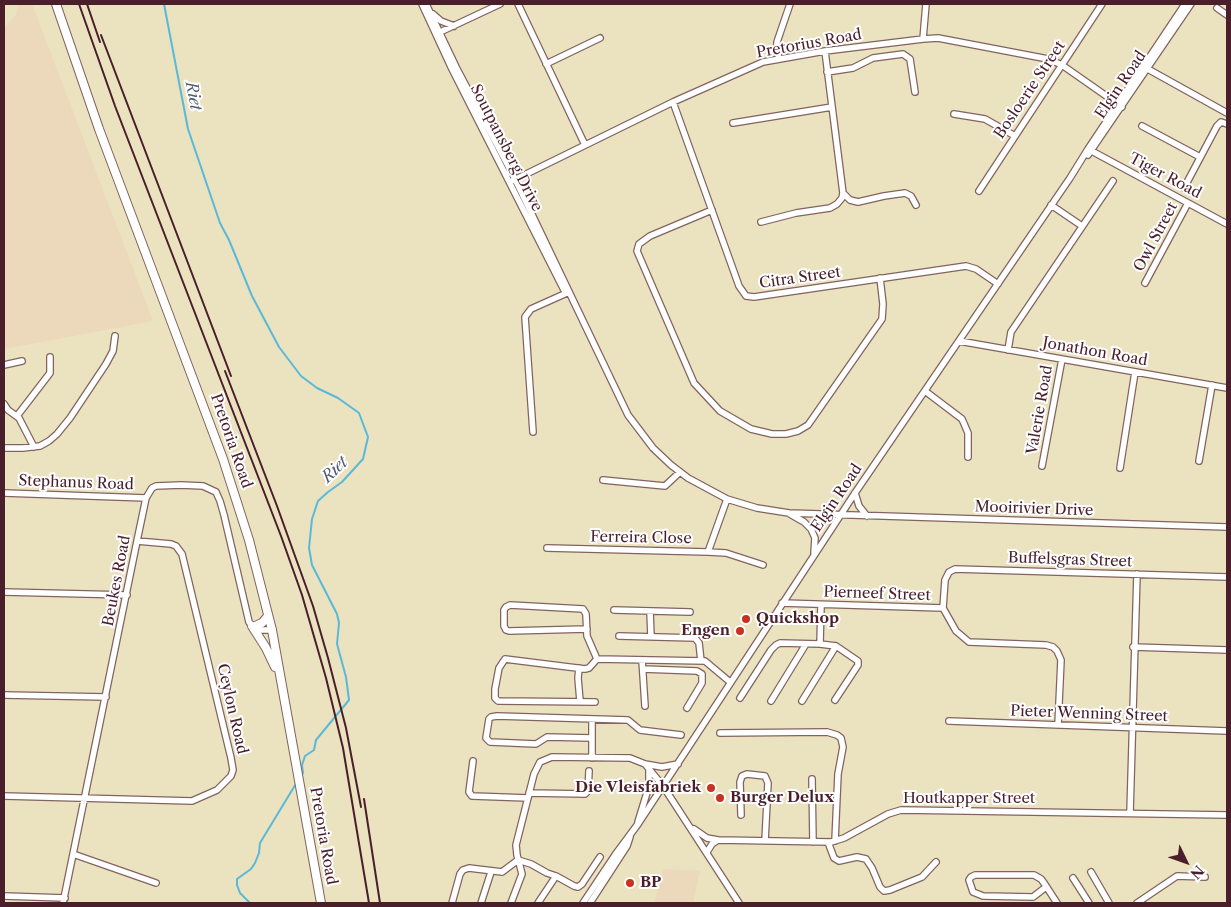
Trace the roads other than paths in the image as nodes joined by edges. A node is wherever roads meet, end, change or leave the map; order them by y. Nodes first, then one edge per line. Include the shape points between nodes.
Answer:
1 (56, 4) edge
2 (422, 4) edge
3 (426, 4) edge
4 (500, 4) edge
5 (518, 4) edge
6 (790, 4) edge
7 (926, 4) edge
8 (1102, 4) edge
9 (1186, 4) edge
10 (1191, 4) edge
11 (1217, 8) dead end
12 (430, 11) junction
13 (1227, 15) edge
14 (454, 26) junction
15 (438, 33) junction
16 (600, 38) dead end
17 (923, 39) junction
18 (825, 51) junction
19 (780, 58) junction
20 (1152, 61) junction
21 (546, 64) junction
22 (1062, 65) junction
23 (1145, 68) junction
24 (827, 72) junction
25 (1155, 74) junction
26 (915, 92) dead end
27 (673, 102) junction
28 (1120, 106) junction
29 (832, 107) junction
30 (1226, 110) edge
31 (954, 114) dead end
32 (733, 123) dead end
33 (1227, 124) edge
34 (1142, 126) dead end
35 (1015, 136) junction
36 (586, 145) junction
37 (1089, 150) junction
38 (1200, 157) junction
39 (512, 180) junction
40 (1113, 182) dead end
41 (1184, 188) dead end
42 (979, 191) dead end
43 (843, 193) junction
44 (1188, 202) junction
45 (916, 204) dead end
46 (1051, 206) junction
47 (712, 210) junction
48 (761, 222) dead end
49 (1227, 224) edge
50 (1082, 226) junction
51 (880, 278) junction
52 (1146, 283) dead end
53 (998, 284) junction
54 (568, 292) junction
55 (115, 336) dead end
56 (959, 341) junction
57 (1008, 350) junction
58 (50, 357) dead end
59 (1062, 359) junction
60 (22, 361) dead end
61 (4, 365) edge
62 (1135, 372) junction
63 (1212, 385) junction
64 (1227, 388) edge
65 (925, 391) junction
66 (4, 404) edge
67 (17, 416) junction
68 (533, 432) dead end
69 (34, 447) junction
70 (4, 448) edge
71 (968, 457) dead end
72 (1199, 461) dead end
73 (1042, 466) dead end
74 (1120, 468) dead end
75 (680, 472) junction
76 (603, 480) dead end
77 (4, 493) edge
78 (855, 493) junction
79 (146, 498) junction
80 (727, 499) junction
81 (789, 513) junction
82 (840, 516) junction
83 (867, 516) junction
84 (1227, 527) edge
85 (137, 541) junction
86 (547, 548) dead end
87 (708, 552) junction
88 (814, 555) junction
89 (763, 565) dead end
90 (1137, 574) junction
91 (1227, 577) edge
92 (4, 592) edge
93 (127, 595) junction
94 (782, 603) junction
95 (821, 604) junction
96 (943, 608) junction
97 (614, 610) dead end
98 (650, 611) junction
99 (690, 612) dead end
100 (268, 616) junction
101 (253, 627) junction
102 (587, 629) junction
103 (272, 630) junction
104 (619, 636) dead end
105 (651, 636) junction
106 (806, 644) junction
107 (820, 644) junction
108 (836, 646) junction
109 (1134, 647) junction
110 (1227, 650) edge
111 (597, 659) junction
112 (642, 660) junction
113 (701, 661) junction
114 (579, 668) junction
115 (643, 669) junction
116 (280, 675) junction
117 (730, 682) junction
118 (4, 694) edge
119 (106, 697) junction
120 (740, 698) dead end
121 (771, 700) dead end
122 (835, 700) dead end
123 (580, 701) junction
124 (595, 702) dead end
125 (802, 702) dead end
126 (645, 706) dead end
127 (687, 708) dead end
128 (592, 719) junction
129 (949, 721) dead end
130 (1058, 725) junction
131 (1134, 728) junction
132 (1227, 731) edge
133 (720, 733) dead end
134 (681, 735) dead end
135 (592, 738) junction
136 (592, 758) junction
137 (473, 761) dead end
138 (678, 764) junction
139 (647, 766) junction
140 (589, 771) dead end
141 (812, 778) dead end
142 (663, 786) junction
143 (4, 796) edge
144 (528, 796) junction
145 (85, 798) junction
146 (1130, 813) junction
147 (741, 815) dead end
148 (1227, 815) edge
149 (638, 824) junction
150 (690, 826) junction
151 (630, 836) junction
152 (718, 840) junction
153 (765, 841) junction
154 (835, 841) junction
155 (813, 842) junction
156 (828, 842) junction
157 (707, 852) junction
158 (73, 854) junction
159 (600, 857) dead end
160 (518, 860) junction
161 (936, 862) dead end
162 (491, 872) junction
163 (1091, 872) dead end
164 (556, 876) junction
165 (1205, 877) dead end
166 (1073, 878) dead end
167 (156, 883) dead end
168 (1046, 887) junction
169 (4, 896) edge
170 (64, 900) edge
171 (321, 903) edge
172 (452, 903) edge
173 (481, 903) edge
174 (511, 903) edge
175 (538, 903) edge
176 (583, 903) edge
177 (590, 903) edge
178 (739, 903) edge
179 (1058, 903) edge
180 (1089, 903) edge
181 (1109, 903) edge
182 (1137, 903) edge

1 - 100 main road, Pretoria Road via 99,129 223,459 249,540
2 - 15 street, Soutpansberg Drive
3 - 12 street, Soutpansberg Drive
4 - 14 street
5 - 21 street
6 - 19 street via 777,42
7 - 17 street
8 - 22 street, Bosloerie Street
9 - 23 street, Elgin Road
10 - 20 street, Elgin Road
11 - 13 street
12 - 14 street via 441,21
12 - 15 street, Soutpansberg Drive
14 - 15 street
15 - 39 street, Soutpansberg Drive
16 - 21 street
17 - 18 street, Pretorius Road
17 - 22 street, Pretorius Road via 938,38 1042,57
18 - 19 street, Pretorius Road
18 - 24 street
19 - 27 street, Pretorius Road via 757,64
20 - 23 street, Elgin Road
20 - 25 street
21 - 36 street
22 - 28 street, Pretorius Road
22 - 35 street, Bosloerie Street
23 - 25 street
23 - 28 street, Elgin Road
24 - 26 street via 855,68 873,58 903,54 910,59
24 - 29 street
25 - 30 street
27 - 36 street, Pretorius Road
27 - 47 street, Citra Street
28 - 37 street, Elgin Road
29 - 32 street
29 - 43 street
31 - 35 street via 985,118
33 - 38 street via 1221,122 1217,126
34 - 38 street
35 - 42 street, Bosloerie Street
36 - 39 street, Pretorius Road
37 - 44 street, Tiger Road
37 - 46 street, Elgin Road
38 - 41 street
39 - 54 street, Soutpansberg Drive
40 - 50 street
43 - 45 street via 858,202 905,193
43 - 48 street via 840,201 830,208
44 - 49 street, Tiger Road
44 - 52 street, Owl Street
46 - 50 street
46 - 53 street, Elgin Road
47 - 51 street, Citra Street via 741,290 749,297
47 - 51 street via 650,236 639,244 637,251 694,383 720,411 751,429 786,434 798,432 808,425 882,319
50 - 57 street via 1011,332
51 - 53 street, Citra Street via 966,266
53 - 56 street, Elgin Road
54 - 68 street via 531,309 525,317
54 - 75 street, Soutpansberg Drive via 628,415 653,448
55 - 69 street via 110,358 70,418 49,441
56 - 57 street, Jonathon Road
56 - 65 street, Elgin Road
57 - 59 street, Jonathon Road
58 - 67 street via 50,373
59 - 62 street, Jonathon Road
59 - 73 street, Valerie Road
60 - 61 street
62 - 63 street, Jonathon Road
62 - 74 street
63 - 64 street, Jonathon Road
63 - 72 street
65 - 71 street via 956,413 964,423 968,433
65 - 78 street, Elgin Road
66 - 67 street
67 - 69 street
69 - 70 street
75 - 76 street via 665,486
75 - 80 street, Soutpansberg Drive
77 - 79 street, Stephanus Road
78 - 82 street, Elgin Road
78 - 83 street
79 - 85 street, Beukes Road
79 - 101 street via 158,485 204,486 216,492 246,613
80 - 81 street, Soutpansberg Drive
80 - 87 street, Ferreira Close
81 - 82 street, Soutpansberg Drive
81 - 88 street via 812,529
82 - 83 street, Mooirivier Drive
82 - 88 street, Elgin Road
83 - 84 street, Mooirivier Drive
85 - 93 street, Beukes Road
85 - 145 street, Ceylon Road via 171,544 182,554 231,758 231,776 222,787 197,800
86 - 87 street, Ferreira Close
87 - 89 street via 726,553
88 - 94 street, Elgin Road
90 - 91 street, Buffelsgras Street
90 - 96 street, Buffelsgras Street via 955,569 945,580
90 - 109 street
92 - 93 street
93 - 119 street, Beukes Road
94 - 95 street, Pierneef Street
94 - 117 street, Elgin Road
95 - 96 street, Pierneef Street
95 - 107 street
96 - 130 street, Pierneef Street via 956,631 969,642 1053,646 1061,660
97 - 98 street
98 - 99 street
98 - 105 street
100 - 101 main road
100 - 103 main road, Pretoria Road
101 - 103 street via 260,631
101 - 116 main road
102 - 102 street via 507,631 504,610 510,605 581,608 586,611
102 - 111 street
103 - 116 main road, Pretoria Road
104 - 105 street
105 - 113 street via 695,638 699,643
106 - 107 street
106 - 120 street via 780,643 774,646
106 - 121 street
107 - 108 street
108 - 122 street via 859,663
108 - 125 street
109 - 110 street
109 - 131 street
111 - 112 street
111 - 114 street via 589,668
112 - 113 street
112 - 115 street
113 - 117 street
114 - 123 street
114 - 123 street via 505,659 498,670 495,697 498,701
115 - 126 street
115 - 127 street via 700,672 702,683
116 - 171 main road, Pretoria Road
117 - 138 street, Elgin Road
118 - 119 street
119 - 145 street, Beukes Road
123 - 124 street
128 - 134 street via 628,720 640,730
128 - 135 street
128 - 135 street via 494,716 488,721 486,738 490,742 537,744 546,737
129 - 130 street, Pieter Wenning Street
130 - 131 street, Pieter Wenning Street
131 - 132 street, Pieter Wenning Street
131 - 146 street
133 - 154 street via 826,732 841,738 843,748 838,774
135 - 136 street
136 - 139 street via 630,758
136 - 144 street via 552,756 544,759 536,769
137 - 144 street via 469,792 472,796
138 - 139 street
138 - 142 street, Elgin Road
139 - 142 street
139 - 149 street via 650,786
140 - 144 street via 585,794
141 - 155 street
142 - 149 street, Elgin Road
142 - 150 street
143 - 145 street, Ceylon Road
144 - 160 street via 516,845
145 - 158 street, Beukes Road
146 - 148 street, Houtkapper Street
146 - 154 street, Houtkapper Street via 901,810
147 - 153 street via 742,776 765,776 768,783
149 - 151 street, Elgin Road
150 - 152 street, Houtkapper Street via 707,838
150 - 157 street
151 - 176 street, Elgin Road
151 - 177 street, Elgin Road via 627,846
152 - 153 street, Houtkapper Street
152 - 157 street
153 - 155 street, Houtkapper Street
154 - 156 street, Houtkapper Street
155 - 156 street, Houtkapper Street
156 - 161 street via 834,858 839,861 857,857 866,859 884,891 922,877
157 - 178 street
158 - 167 street
158 - 170 street, Beukes Road
159 - 164 street via 580,886
160 - 162 street via 502,872
160 - 164 street
160 - 174 street via 522,874
162 - 172 street via 463,870
162 - 173 street
163 - 181 street
164 - 175 street
165 - 182 street via 1177,876
166 - 180 street
168 - 168 street via 1034,875 975,875 969,880 973,892 983,896 1033,897
168 - 179 street
169 - 170 street

